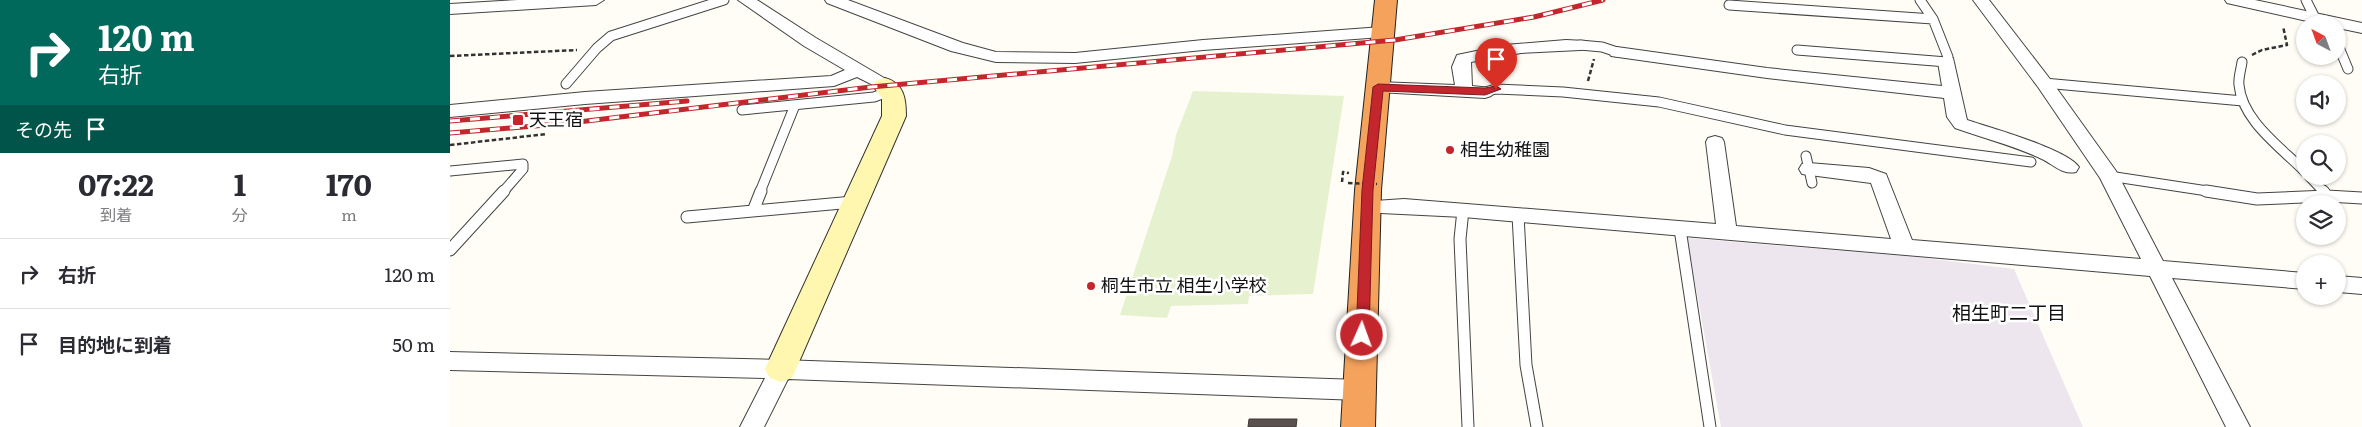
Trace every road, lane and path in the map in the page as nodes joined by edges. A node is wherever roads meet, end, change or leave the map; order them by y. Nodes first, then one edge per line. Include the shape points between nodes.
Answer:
1 (596, 0) edge
2 (724, 0) edge
3 (746, 0) edge
4 (833, 0) edge
5 (1386, 0) edge
6 (1920, 0) edge
7 (1981, 0) edge
8 (2233, 0) edge
9 (2306, 0) edge
10 (1760, 4) edge
11 (1729, 5) dead end
12 (450, 9) edge
13 (2281, 10) junction
14 (2301, 15) edge
15 (2320, 15) edge
16 (1934, 20) junction
17 (2346, 25) edge
18 (2362, 28) edge
19 (1382, 32) junction
20 (1580, 46) junction
21 (1797, 50) dead end
22 (558, 51) dead end
23 (1617, 52) joint
24 (450, 56) edge
25 (1947, 62) junction
26 (2242, 62) joint
27 (2346, 63) edge
28 (2348, 68) dead end
29 (859, 70) junction
30 (2044, 83) junction
31 (566, 84) dead end
32 (1378, 87) junction
33 (888, 89) junction
34 (1464, 90) junction
35 (1485, 92) joint
36 (1588, 94) junction
37 (1952, 94) junction
38 (2243, 101) junction
39 (795, 104) junction
40 (742, 110) dead end
41 (450, 111) edge
42 (547, 134) dead end
43 (1715, 142) dead end
44 (450, 145) edge
45 (2030, 162) joint
46 (2296, 162) edge
47 (2070, 167) junction
48 (1809, 169) dead end
49 (450, 171) edge
50 (2108, 174) junction
51 (1348, 183) dead end
52 (2317, 185) edge
53 (2326, 195) edge
54 (1372, 196) junction
55 (2296, 197) edge
56 (2346, 197) edge
57 (2362, 198) edge
58 (858, 202) junction
59 (1463, 210) junction
60 (753, 211) junction
61 (1518, 215) junction
62 (687, 217) dead end
63 (1680, 229) junction
64 (1727, 234) junction
65 (1904, 247) junction
66 (450, 250) edge
67 (2156, 268) junction
68 (2296, 280) edge
69 (2346, 285) edge
70 (2362, 286) edge
71 (450, 361) edge
72 (781, 370) junction
73 (1360, 390) junction
74 (752, 427) edge
75 (1358, 427) edge
76 (1468, 427) edge
77 (1537, 427) edge
78 (1710, 427) edge
79 (2238, 427) edge

1 - 12 street
2 - 31 lane via 611,36 596,48
3 - 29 street
4 - 19 street via 984,55 1042,58 1106,55
5 - 19 highway
6 - 16 lane
7 - 30 street
8 - 13 street
9 - 15 lane
10 - 11 lane
10 - 16 lane
13 - 14 street
13 - 26 path via 2287,45 2258,51
16 - 25 lane
17 - 18 street
19 - 32 highway
20 - 23 lane via 1602,47
20 - 34 street via 1559,44 1463,60
20 - 36 path via 1582,50 1598,52 1590,67
21 - 25 lane
22 - 24 path
23 - 37 street
25 - 37 street
26 - 38 lane via 2238,88
27 - 28 lane
29 - 33 street
29 - 41 street via 834,80
30 - 38 lane
30 - 50 street
32 - 34 street
32 - 54 highway
33 - 39 lane via 874,97
33 - 58 street via 896,103 894,116
34 - 35 street
35 - 36 lane via 1496,89
36 - 45 lane via 1659,102 1785,130
37 - 47 street via 1956,117 1961,124 2049,155
38 - 46 lane via 2269,136
39 - 40 lane
39 - 60 lane
42 - 44 path
43 - 64 street
45 - 47 street
47 - 50 street
48 - 65 street via 1869,174 1879,179
49 - 66 lane via 523,164 523,169
50 - 55 lane via 2257,199
50 - 67 street
51 - 54 path, bridge
52 - 53 lane
54 - 59 street via 1404,206
54 - 73 highway
56 - 57 lane
58 - 60 lane
58 - 72 street
59 - 61 street
59 - 76 lane via 1460,239
60 - 62 lane
61 - 63 street
61 - 77 lane via 1526,365
63 - 64 street
63 - 78 lane
64 - 65 street
65 - 67 street
67 - 68 street
67 - 79 street
69 - 70 street
71 - 72 street
72 - 73 street
72 - 74 street
73 - 75 highway

